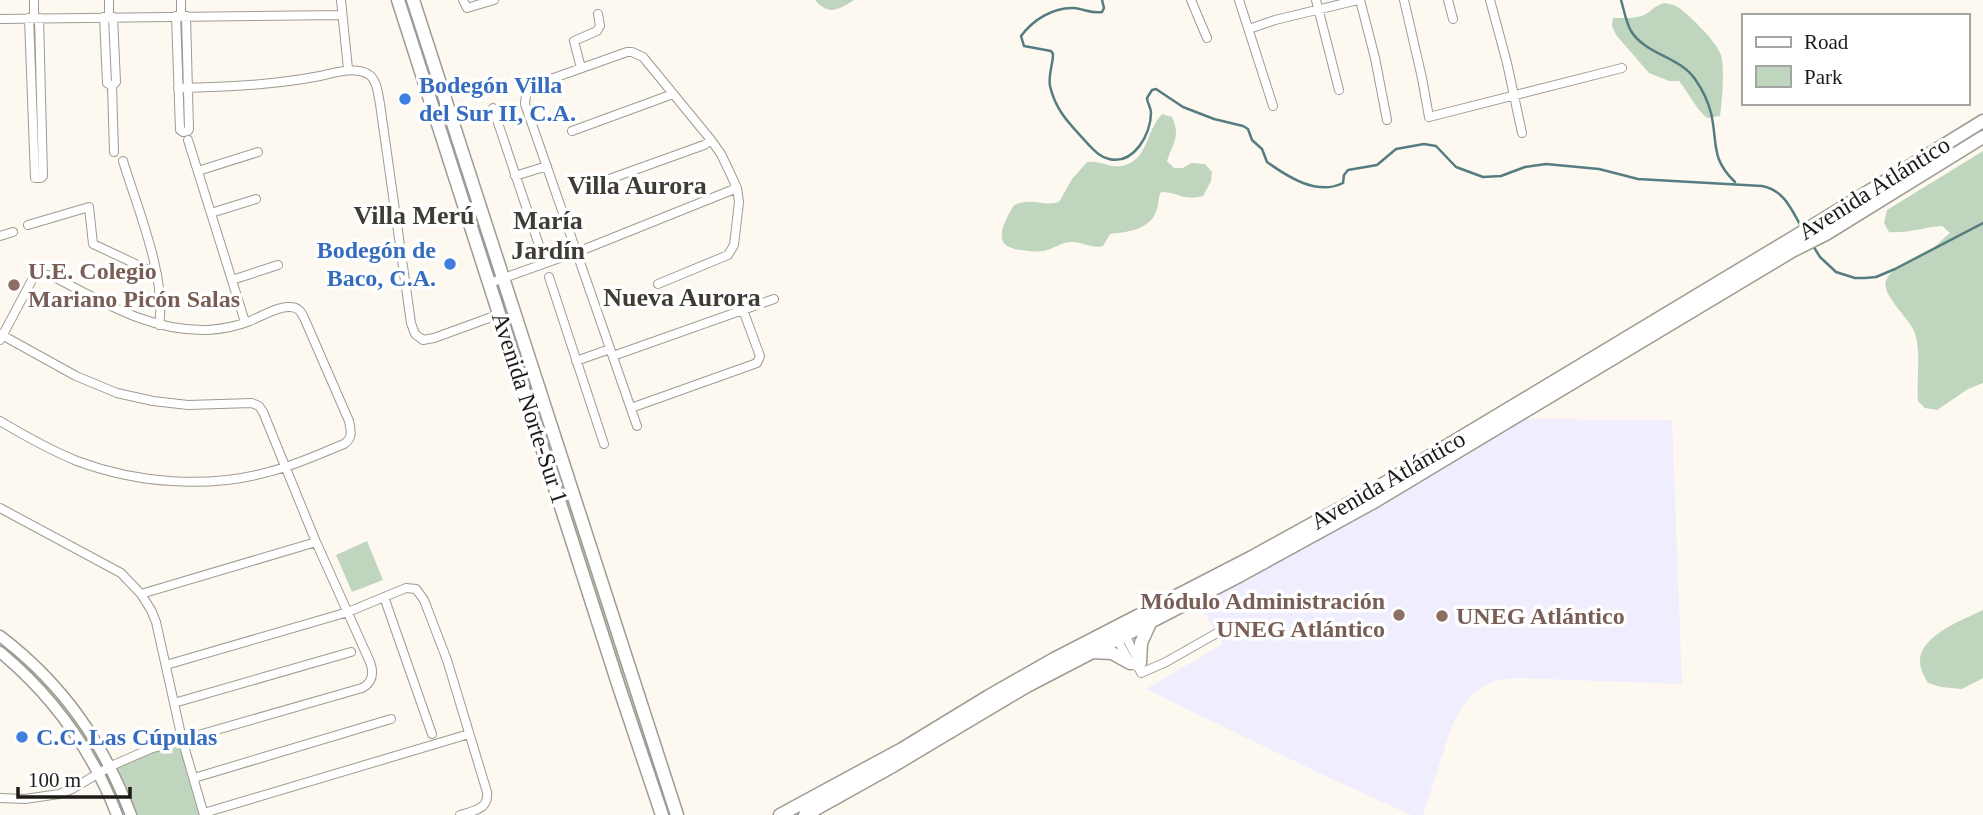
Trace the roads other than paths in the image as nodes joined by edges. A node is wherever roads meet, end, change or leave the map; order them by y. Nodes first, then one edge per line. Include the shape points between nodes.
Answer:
1 (34, 0) edge
2 (109, 0) edge
3 (181, 0) edge
4 (341, 0) edge
5 (398, 0) edge
6 (413, 0) edge
7 (463, 0) edge
8 (494, 0) edge
9 (1191, 0) edge
10 (1238, 0) edge
11 (1316, 0) edge
12 (1359, 0) edge
13 (1404, 0) edge
14 (1448, 0) edge
15 (1490, 0) edge
16 (1318, 10) junction
17 (598, 14) dead end
18 (341, 15) junction
19 (181, 16) junction
20 (109, 17) junction
21 (34, 18) junction
22 (0, 19) edge
23 (1453, 19) dead end
24 (1249, 29) junction
25 (1207, 38) dead end
26 (581, 68) junction
27 (1622, 68) dead end
28 (348, 69) junction
29 (178, 88) junction
30 (188, 88) junction
31 (1339, 90) dead end
32 (673, 94) junction
33 (1514, 95) junction
34 (1273, 106) dead end
35 (493, 108) dead end
36 (36, 111) junction
37 (1387, 120) dead end
38 (1983, 121) edge
39 (572, 131) dead end
40 (1522, 133) dead end
41 (1983, 137) edge
42 (188, 140) dead end
43 (711, 140) junction
44 (114, 152) dead end
45 (258, 152) dead end
46 (123, 161) dead end
47 (547, 166) junction
48 (198, 171) junction
49 (515, 176) junction
50 (590, 186) dead end
51 (737, 188) junction
52 (256, 199) dead end
53 (211, 213) junction
54 (28, 225) dead end
55 (1823, 228) junction
56 (13, 232) dead end
57 (0, 236) edge
58 (1790, 246) junction
59 (577, 252) junction
60 (545, 263) junction
61 (278, 265) dead end
62 (157, 274) junction
63 (549, 277) dead end
64 (232, 280) junction
65 (496, 281) junction
66 (658, 284) dead end
67 (774, 299) dead end
68 (743, 310) junction
69 (500, 314) junction
70 (245, 322) junction
71 (159, 325) junction
72 (1, 336) edge
73 (611, 352) junction
74 (576, 361) junction
75 (631, 408) junction
76 (0, 422) edge
77 (637, 426) dead end
78 (604, 444) dead end
79 (287, 467) junction
80 (0, 508) edge
81 (316, 542) junction
82 (142, 594) junction
83 (384, 597) junction
84 (348, 612) junction
85 (1150, 623) junction
86 (1118, 632) junction
87 (1217, 633) dead end
88 (0, 636) edge
89 (0, 652) edge
90 (351, 652) dead end
91 (1091, 652) junction
92 (166, 664) junction
93 (1136, 665) junction
94 (174, 703) junction
95 (391, 719) dead end
96 (432, 734) dead end
97 (470, 734) junction
98 (182, 739) junction
99 (111, 766) junction
100 (99, 773) junction
101 (194, 778) junction
102 (0, 798) edge
103 (204, 814) edge
104 (117, 815) edge
105 (131, 815) edge
106 (460, 815) edge
107 (662, 815) edge
108 (677, 815) edge
109 (780, 815) edge
110 (805, 815) edge

1 - 21 street
2 - 20 street
3 - 19 street
4 - 18 street
5 - 65 main road, Avenida Norte-Sur 1
6 - 65 main road, Avenida Norte-Sur 1
7 - 8 street via 467,8
9 - 25 street
10 - 24 street
11 - 16 street
12 - 16 street
12 - 37 street
13 - 33 street via 1429,117
14 - 23 street
15 - 33 street
16 - 24 street
16 - 31 street
17 - 26 street via 597,31 574,41
18 - 19 street
18 - 28 street
19 - 20 street
19 - 29 street
19 - 30 street
20 - 21 street
20 - 44 street via 107,83 111,86
21 - 22 street
21 - 36 street
24 - 34 street
26 - 32 street via 632,52 643,57
26 - 47 street via 534,85 526,95 525,104
27 - 33 street
28 - 30 street via 266,84
28 - 69 street via 371,76 377,89 415,334 423,340 434,338
29 - 30 street
29 - 30 street via 183,132 190,128
32 - 39 street
32 - 43 street
33 - 40 street
35 - 49 street
36 - 36 street via 35,178 37,179 43,176
38 - 55 main road, Avenida Atlántico
41 - 55 main road, Avenida Atlántico
42 - 48 street
43 - 50 street
43 - 51 street
45 - 48 street
46 - 62 street
47 - 49 street
47 - 59 street
48 - 53 street
49 - 60 street
51 - 59 street
51 - 66 street via 732,252
52 - 53 street
53 - 64 street
54 - 62 street via 89,207 93,244
55 - 58 main road, Avenida Atlántico
56 - 57 street
58 - 85 main road, Avenida Atlántico via 1372,503
58 - 86 main road, Avenida Atlántico via 1375,489
59 - 60 street
59 - 73 street
60 - 65 street
61 - 64 street
62 - 71 street
63 - 74 street
64 - 70 street
65 - 69 main road, Avenida Norte-Sur 1
65 - 108 main road, Avenida Norte-Sur 1
67 - 68 street
68 - 73 street
68 - 75 street via 760,356 757,363
69 - 107 main road, Avenida Norte-Sur 1
70 - 71 street via 210,330
70 - 79 street via 284,308 299,310 349,421 348,442
71 - 72 street via 44,274 32,280
72 - 79 street via 117,393 188,405 259,406
73 - 74 street
73 - 75 street
74 - 78 street
75 - 77 street
76 - 79 street via 76,460 143,478 220,480
79 - 81 street
80 - 82 street via 106,564
81 - 82 street
81 - 84 street
82 - 92 street via 156,622
83 - 84 street
83 - 96 street
83 - 97 street via 406,589 420,593
84 - 92 street
84 - 98 street via 372,668 367,685
85 - 86 main road, Avenida Atlántico
85 - 93 main road
86 - 91 main road, Avenida Atlántico
86 - 93 street
86 - 109 main road, Avenida Atlántico via 989,696
87 - 93 street via 1140,673
88 - 99 street via 55,685
89 - 100 street via 61,713
90 - 94 street
91 - 93 main road via 1112,653
91 - 110 main road, Avenida Atlántico
92 - 94 street
94 - 98 street
95 - 101 street
97 - 103 street
97 - 106 street via 488,797 483,807
98 - 99 street
98 - 101 street
99 - 100 street
99 - 105 street
100 - 102 street via 59,794
100 - 104 street
101 - 103 street

